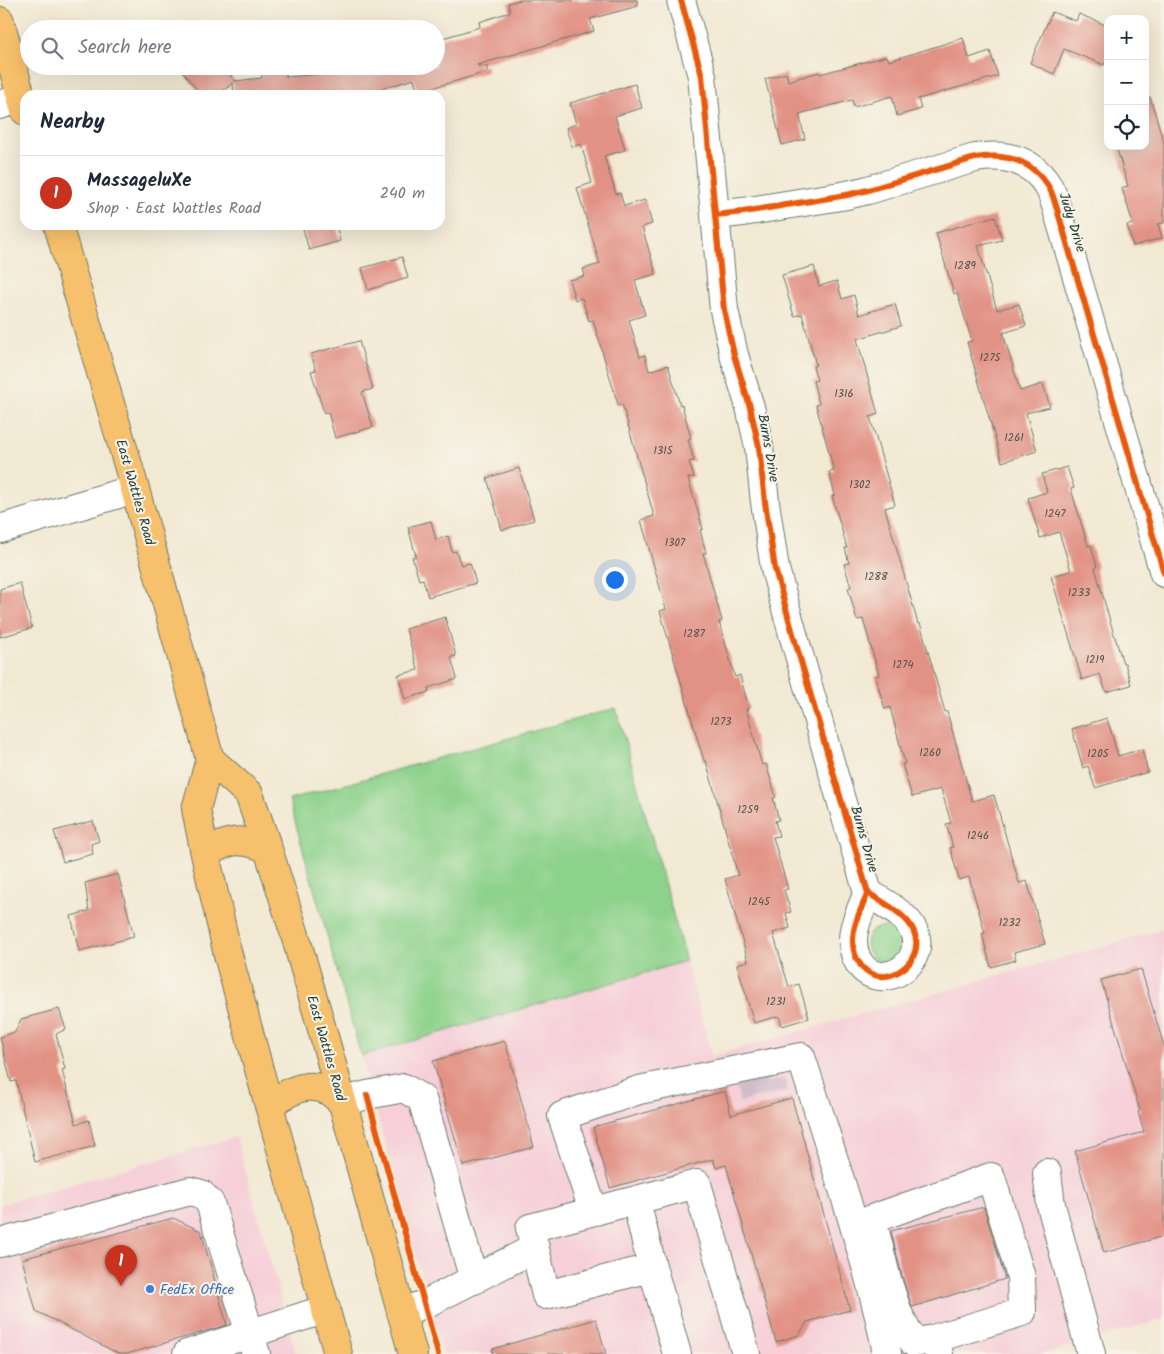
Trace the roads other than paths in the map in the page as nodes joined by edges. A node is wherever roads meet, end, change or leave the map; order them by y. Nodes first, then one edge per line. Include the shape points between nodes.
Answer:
1 (681, 0) edge
2 (0, 21) edge
3 (15, 105) edge
4 (715, 215) junction
5 (59, 230) edge
6 (135, 488) junction
7 (0, 528) edge
8 (1164, 573) edge
9 (210, 759) junction
10 (268, 849) junction
11 (205, 854) junction
12 (868, 893) dead end
13 (342, 1102) junction
14 (268, 1106) junction
15 (1047, 1173) dead end
16 (636, 1201) junction
17 (596, 1211) junction
18 (0, 1243) edge
19 (536, 1248) junction
20 (653, 1270) junction
21 (474, 1280) junction
22 (326, 1309) junction
23 (401, 1312) junction
24 (253, 1344) edge
25 (928, 1345) edge
26 (187, 1354) edge
27 (338, 1354) edge
28 (413, 1354) edge
29 (677, 1354) edge
30 (746, 1354) edge
31 (885, 1354) edge
32 (1091, 1354) edge

1 - 4 street, Burns Drive via 702,76
2 - 3 main road
4 - 8 street, Judy Drive via 847,195 991,156 1016,159 1040,175 1050,188 1057,209
4 - 12 street, Burns Drive via 724,310 759,447 775,569
5 - 6 main road, East Wattles Road
6 - 7 street
6 - 9 main road, East Wattles Road
9 - 10 main road, East Wattles Road via 248,794
9 - 11 main road via 196,809
10 - 11 main road via 254,843 231,841
10 - 13 main road, East Wattles Road
11 - 14 main road
13 - 14 main road via 329,1092 302,1087
13 - 21 street via 404,1088 422,1099
13 - 23 main road, East Wattles Road
14 - 22 main road
15 - 32 street via 1051,1204
16 - 17 street
16 - 20 street
16 - 30 street via 697,1184
17 - 19 street via 530,1228
17 - 31 street via 588,1198 562,1116 639,1090 801,1057 860,1243 882,1326
18 - 24 street via 190,1191 201,1194 210,1203
19 - 20 street via 546,1295
19 - 21 street
20 - 29 street
21 - 23 street
22 - 24 street
22 - 27 main road
23 - 28 main road, East Wattles Road
24 - 26 street
25 - 25 street via 1022,1312 1021,1277 991,1177 872,1219 898,1313

